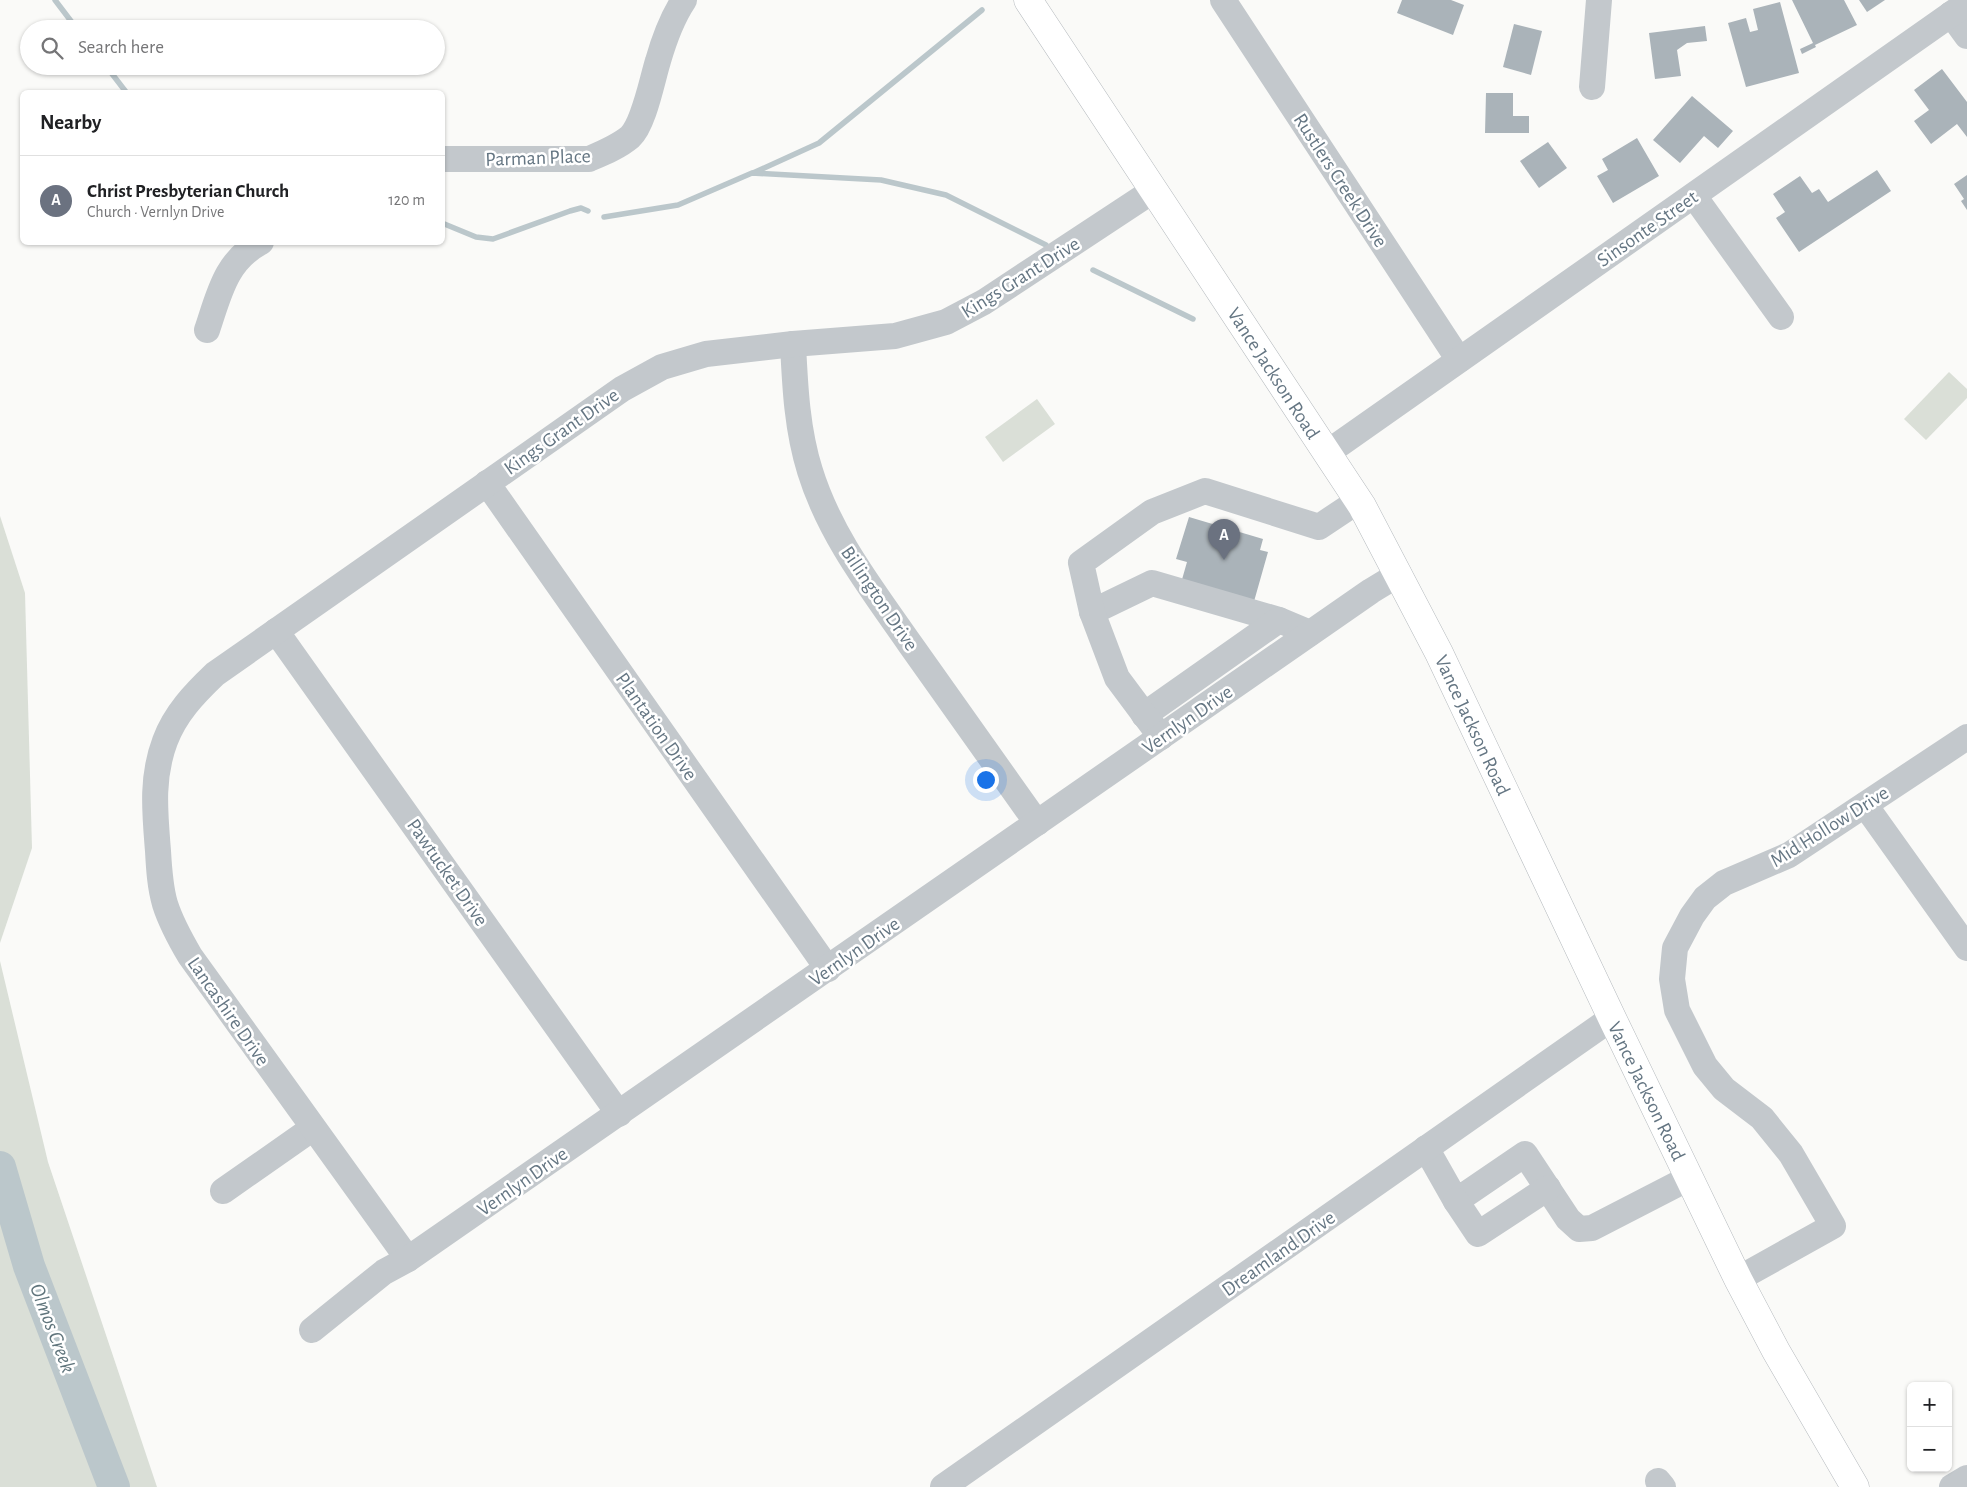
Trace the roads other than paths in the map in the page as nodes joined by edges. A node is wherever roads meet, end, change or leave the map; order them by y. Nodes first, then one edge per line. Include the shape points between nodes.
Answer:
1 (684, 0) edge
2 (1028, 0) edge
3 (1223, 0) edge
4 (1599, 0) edge
5 (1959, 8) edge
6 (1967, 36) edge
7 (1592, 87) dead end
8 (445, 159) edge
9 (1154, 190) junction
10 (1694, 196) junction
11 (256, 245) edge
12 (1781, 317) dead end
13 (207, 330) dead end
14 (793, 344) junction
15 (1459, 360) junction
16 (1327, 453) junction
17 (487, 483) junction
18 (1358, 501) junction
19 (1399, 574) junction
20 (1092, 612) junction
21 (1279, 620) junction
22 (276, 631) junction
23 (1310, 634) junction
24 (1242, 646) junction
25 (1262, 668) junction
26 (1144, 715) junction
27 (1161, 737) junction
28 (1967, 737) edge
29 (1866, 805) junction
30 (1037, 824) junction
31 (161, 886) joint
32 (1967, 948) edge
33 (828, 969) junction
34 (1612, 1018) junction
35 (619, 1114) junction
36 (312, 1128) junction
37 (1426, 1148) junction
38 (1689, 1178) junction
39 (1548, 1188) junction
40 (223, 1191) dead end
41 (1456, 1201) junction
42 (408, 1259) junction
43 (1738, 1279) junction
44 (312, 1330) dead end
45 (1967, 1478) edge
46 (943, 1487) edge
47 (1855, 1487) edge
48 (1952, 1487) edge

1 - 8 street, Parman Place via 658,60 644,110 631,136 611,150 589,159
2 - 9 main road, Vance Jackson Road
3 - 15 street, Rustlers Creek Drive
4 - 7 street
5 - 6 street
5 - 10 street, Sinsonte Street
9 - 14 street, Kings Grant Drive via 984,302 946,322 895,336
9 - 16 main road, Vance Jackson Road
10 - 12 street
10 - 15 street, Sinsonte Street
11 - 13 street via 224,279
14 - 17 street, Kings Grant Drive via 706,354 662,367 622,388
14 - 30 street, Billington Drive via 800,427 810,471 827,515 853,562
15 - 16 street, Sinsonte Street
16 - 18 main road, Vance Jackson Road
17 - 22 street, Kings Grant Drive
17 - 33 street, Plantation Drive
18 - 19 main road, Vance Jackson Road
18 - 20 street via 1319,527 1205,491 1152,512 1081,563
19 - 23 street, Vernlyn Drive
19 - 34 main road, Vance Jackson Road
20 - 21 street via 1152,582
20 - 26 street via 1117,678
21 - 23 street
21 - 24 street
22 - 31 street, Kings Grant Drive via 215,674 197,692 165,740 154,788
22 - 35 street, Pawtucket Drive
23 - 25 street, Vernlyn Drive
24 - 25 street
24 - 26 street
25 - 27 street, Vernlyn Drive
26 - 27 street
27 - 30 street, Vernlyn Drive
28 - 29 street, Mid Hollow Drive
29 - 32 street
29 - 43 street, Mid Hollow Drive via 1789,855 1724,883 1705,898 1676,948 1672,979 1677,1010 1704,1066 1724,1089 1762,1118 1780,1140 1833,1226
30 - 33 street, Vernlyn Drive
31 - 36 street, Lancashire Drive via 176,934
33 - 35 street, Vernlyn Drive
34 - 37 street, Dreamland Drive
34 - 38 main road, Vance Jackson Road
35 - 42 street, Vernlyn Drive
36 - 40 street
36 - 42 street, Lancashire Drive
37 - 41 street
37 - 46 street, Dreamland Drive
38 - 39 street via 1592,1228 1579,1229
38 - 43 main road, Vance Jackson Road
39 - 41 street via 1478,1234
39 - 41 street via 1525,1154
42 - 44 street, Vernlyn Drive via 384,1272
43 - 47 main road, Vance Jackson Road
45 - 48 street

